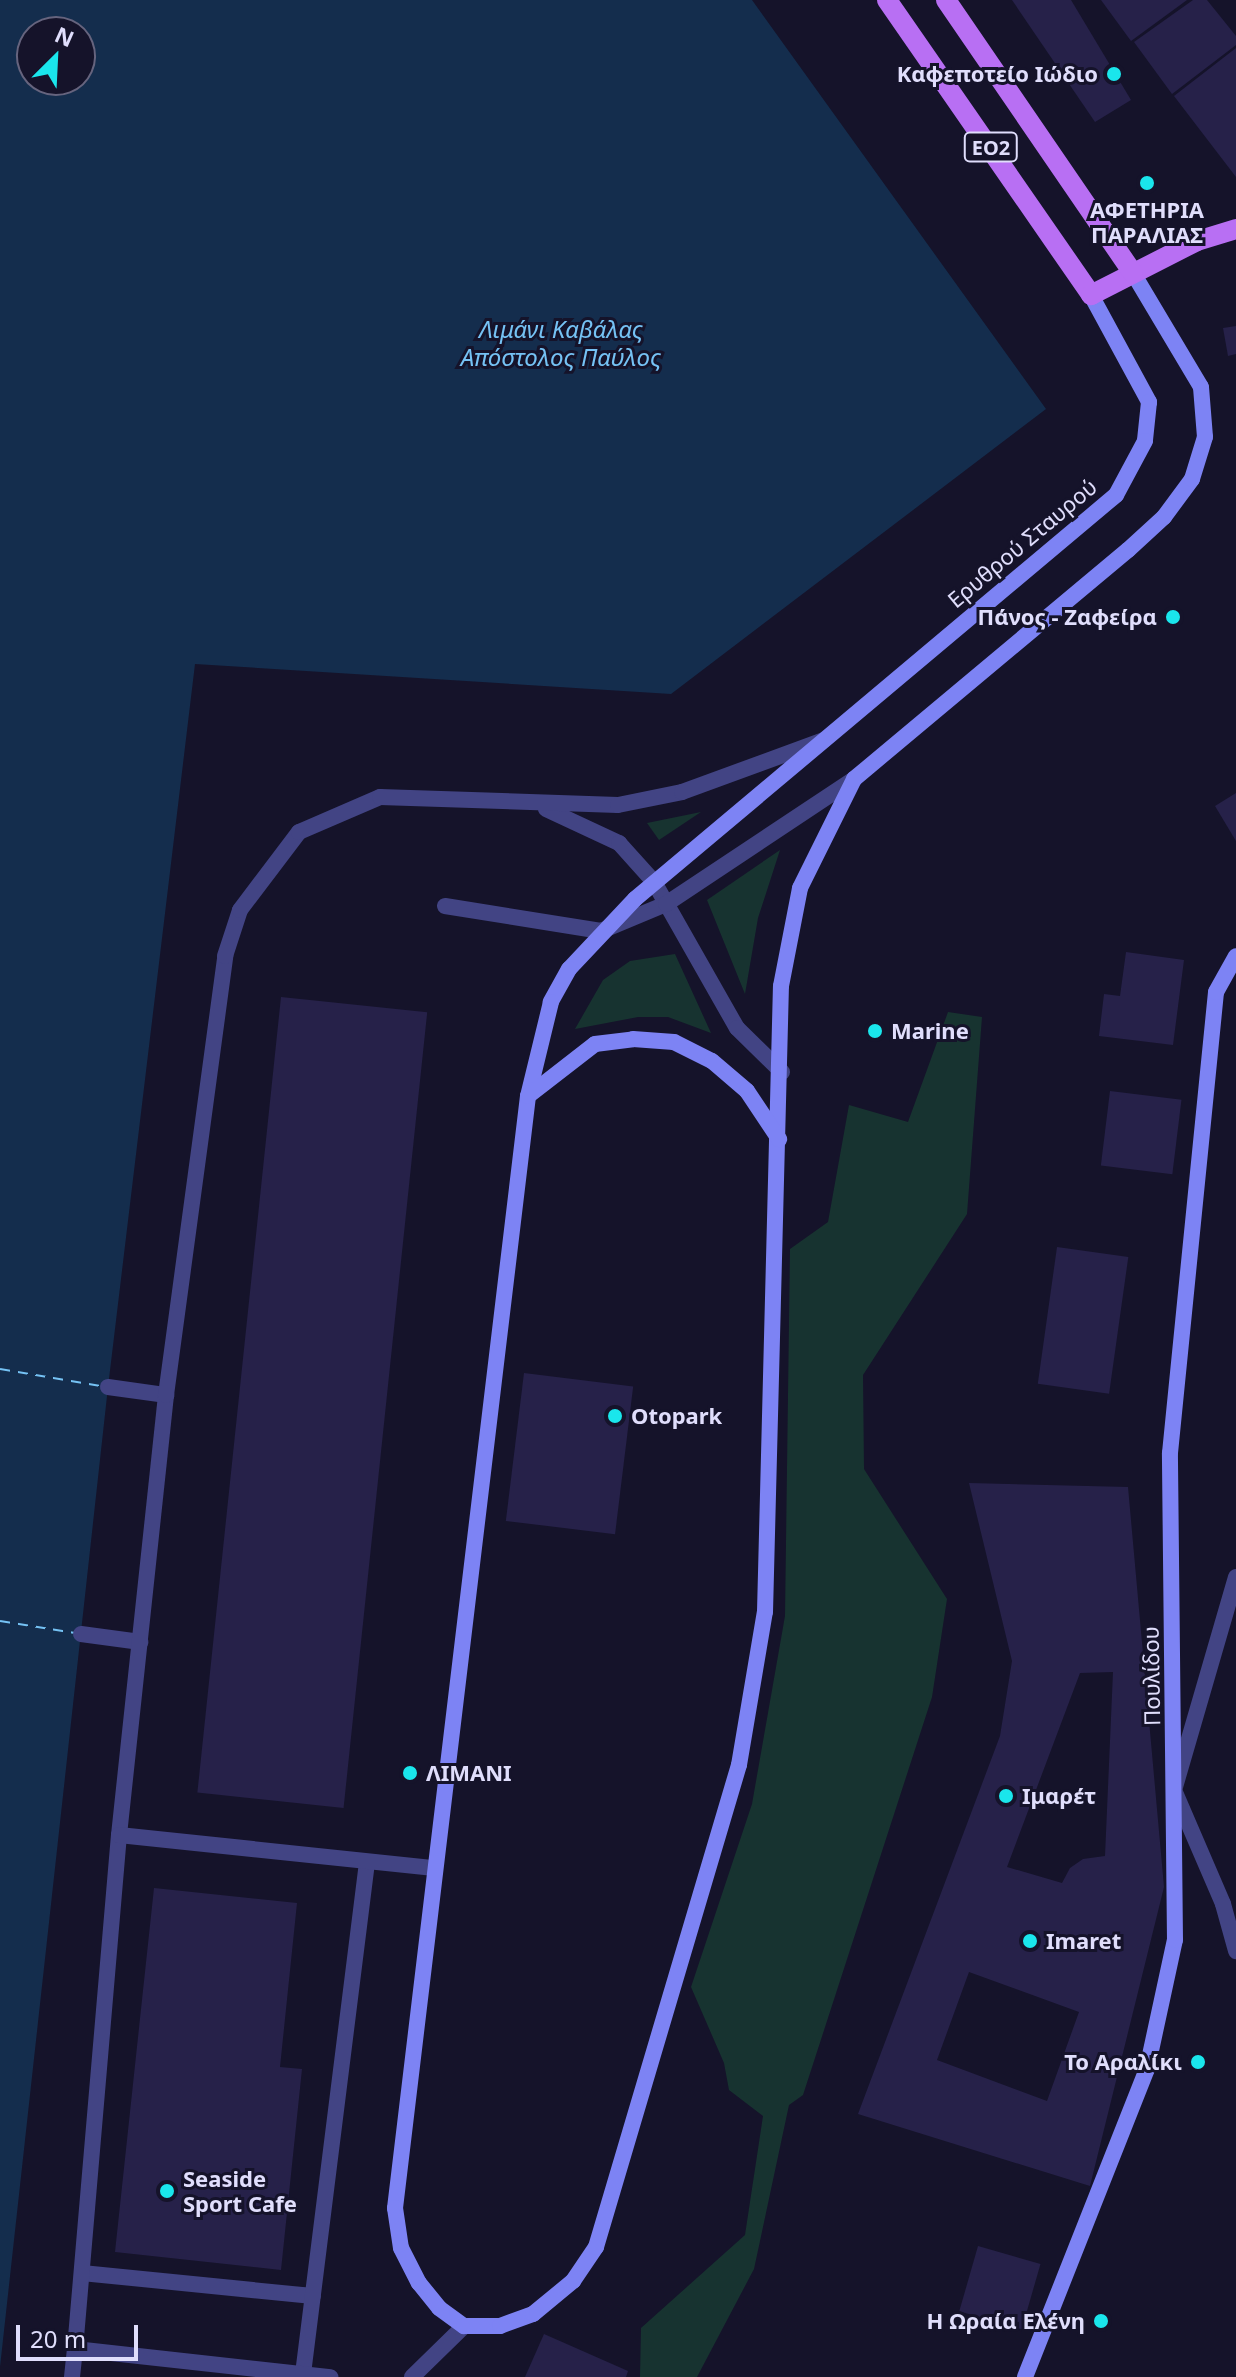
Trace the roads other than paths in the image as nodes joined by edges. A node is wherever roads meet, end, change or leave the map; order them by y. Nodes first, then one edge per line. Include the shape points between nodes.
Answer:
1 (887, 0) edge
2 (946, 0) edge
3 (1236, 229) edge
4 (1133, 273) junction
5 (1091, 295) junction
6 (825, 740) junction
7 (854, 779) junction
8 (533, 804) junction
9 (654, 882) junction
10 (666, 904) junction
11 (445, 906) dead end
12 (601, 931) junction
13 (1236, 956) edge
14 (782, 1072) junction
15 (528, 1096) junction
16 (779, 1139) junction
17 (108, 1387) dead end
18 (166, 1395) junction
19 (1236, 1577) edge
20 (81, 1634) dead end
21 (140, 1642) junction
22 (1174, 1790) junction
23 (119, 1835) junction
24 (367, 1862) junction
25 (434, 1868) junction
26 (1236, 1951) edge
27 (82, 2273) junction
28 (313, 2296) junction
29 (464, 2326) junction
30 (75, 2349) junction
31 (303, 2374) junction
32 (72, 2377) edge
33 (330, 2377) edge
34 (414, 2377) edge
35 (1025, 2377) edge

1 - 5 main road, Ερυθρού Σταυρού / ΕΟ2
2 - 4 main road, ΕΟ2
3 - 4 main road via 1197,241
4 - 5 main road
4 - 7 street via 1201,387 1205,437 1192,479 1172,508 1128,550
5 - 6 street, Ερυθρού Σταυρού via 1149,402 1145,441 1128,478 1099,511
6 - 8 street via 669,794 618,805
6 - 9 street, Ερυθρού Σταυρού
7 - 10 street
7 - 14 street via 800,888 787,939 781,986
8 - 9 street via 619,843
8 - 18 street via 380,797 329,815 299,832 240,910 225,956
9 - 10 street
9 - 12 street, Ερυθρού Σταυρού
10 - 12 street
10 - 14 street via 737,1028
11 - 12 street
12 - 15 street, Ερυθρού Σταυρού via 569,969 551,1002
13 - 22 street, Πουλίδου via 1216,992 1170,1453
14 - 16 street
15 - 16 street via 595,1044 674,1042 712,1061 747,1091
15 - 25 street, Ερυθρού Σταυρού
16 - 29 street via 765,1612 739,1765 596,2247 573,2281 533,2314 500,2326
17 - 18 street
18 - 21 street
19 - 22 street
20 - 21 street
21 - 23 street
22 - 26 street via 1223,1904
22 - 35 street, Πουλίδου via 1175,1940 1147,2069
23 - 24 street
23 - 27 street
24 - 25 street
24 - 28 street
25 - 29 street, Ερυθρού Σταυρού via 395,2208 401,2248 419,2283 439,2308
27 - 28 street
27 - 30 street
28 - 31 street
29 - 34 street
30 - 31 street
30 - 32 street
31 - 33 street

